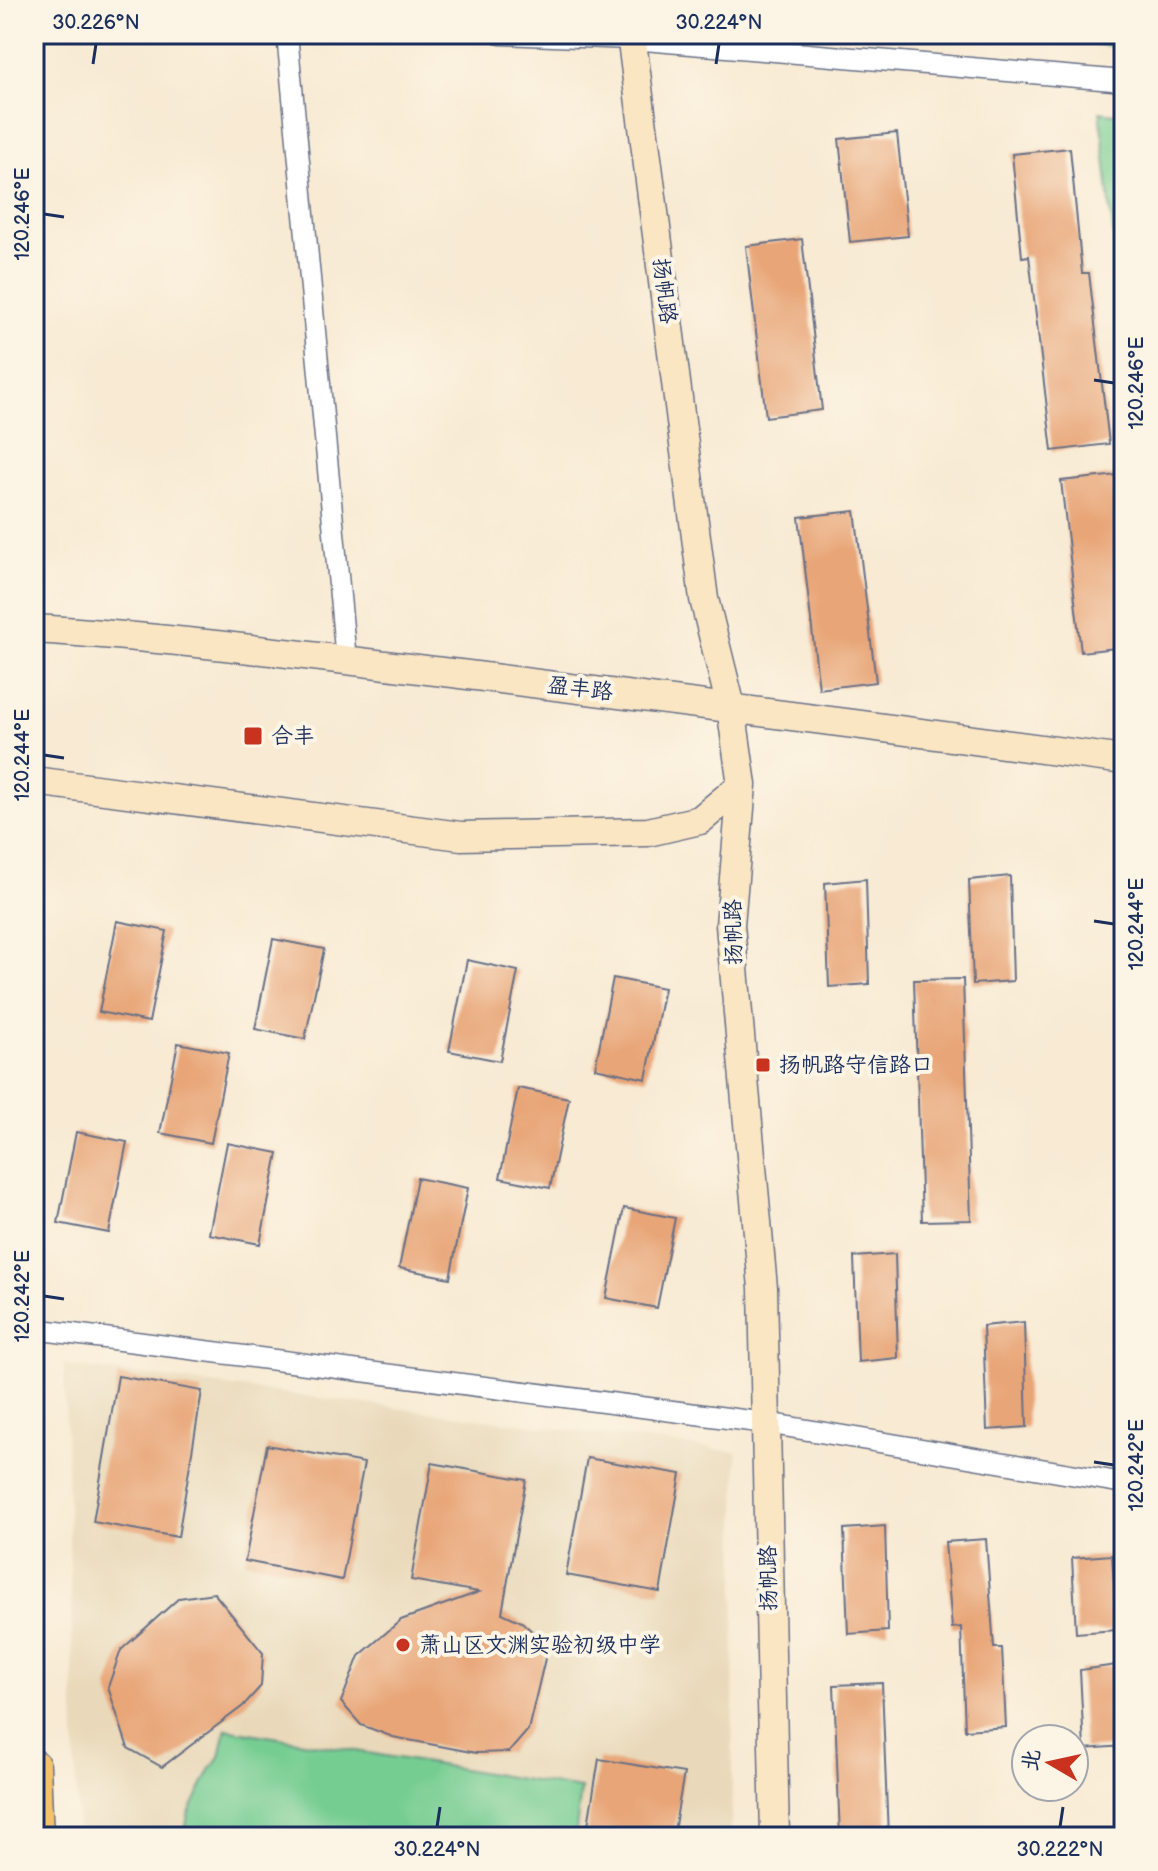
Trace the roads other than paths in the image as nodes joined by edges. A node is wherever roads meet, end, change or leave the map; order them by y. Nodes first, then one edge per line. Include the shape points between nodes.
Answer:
1 (287, 34) edge
2 (501, 34) edge
3 (631, 36) edge
4 (1124, 81) edge
5 (34, 629) edge
6 (346, 660) junction
7 (731, 707) junction
8 (1124, 760) edge
9 (34, 781) edge
10 (742, 785) junction
11 (34, 1329) edge
12 (766, 1423) junction
13 (1124, 1483) edge
14 (34, 1766) edge
15 (37, 1837) edge
16 (775, 1837) edge

1 - 6 street
2 - 3 street
3 - 4 street
3 - 7 main road, 扬帆路 via 704,599
5 - 6 main road, 盈丰路
6 - 7 main road, 盈丰路
7 - 8 main road, 盈丰路
7 - 10 main road, 扬帆路
9 - 10 main road via 461,836 648,832 700,820
10 - 12 main road, 扬帆路 via 730,925 763,1288
11 - 12 street
12 - 13 street
12 - 16 main road, 扬帆路
14 - 15 main road

